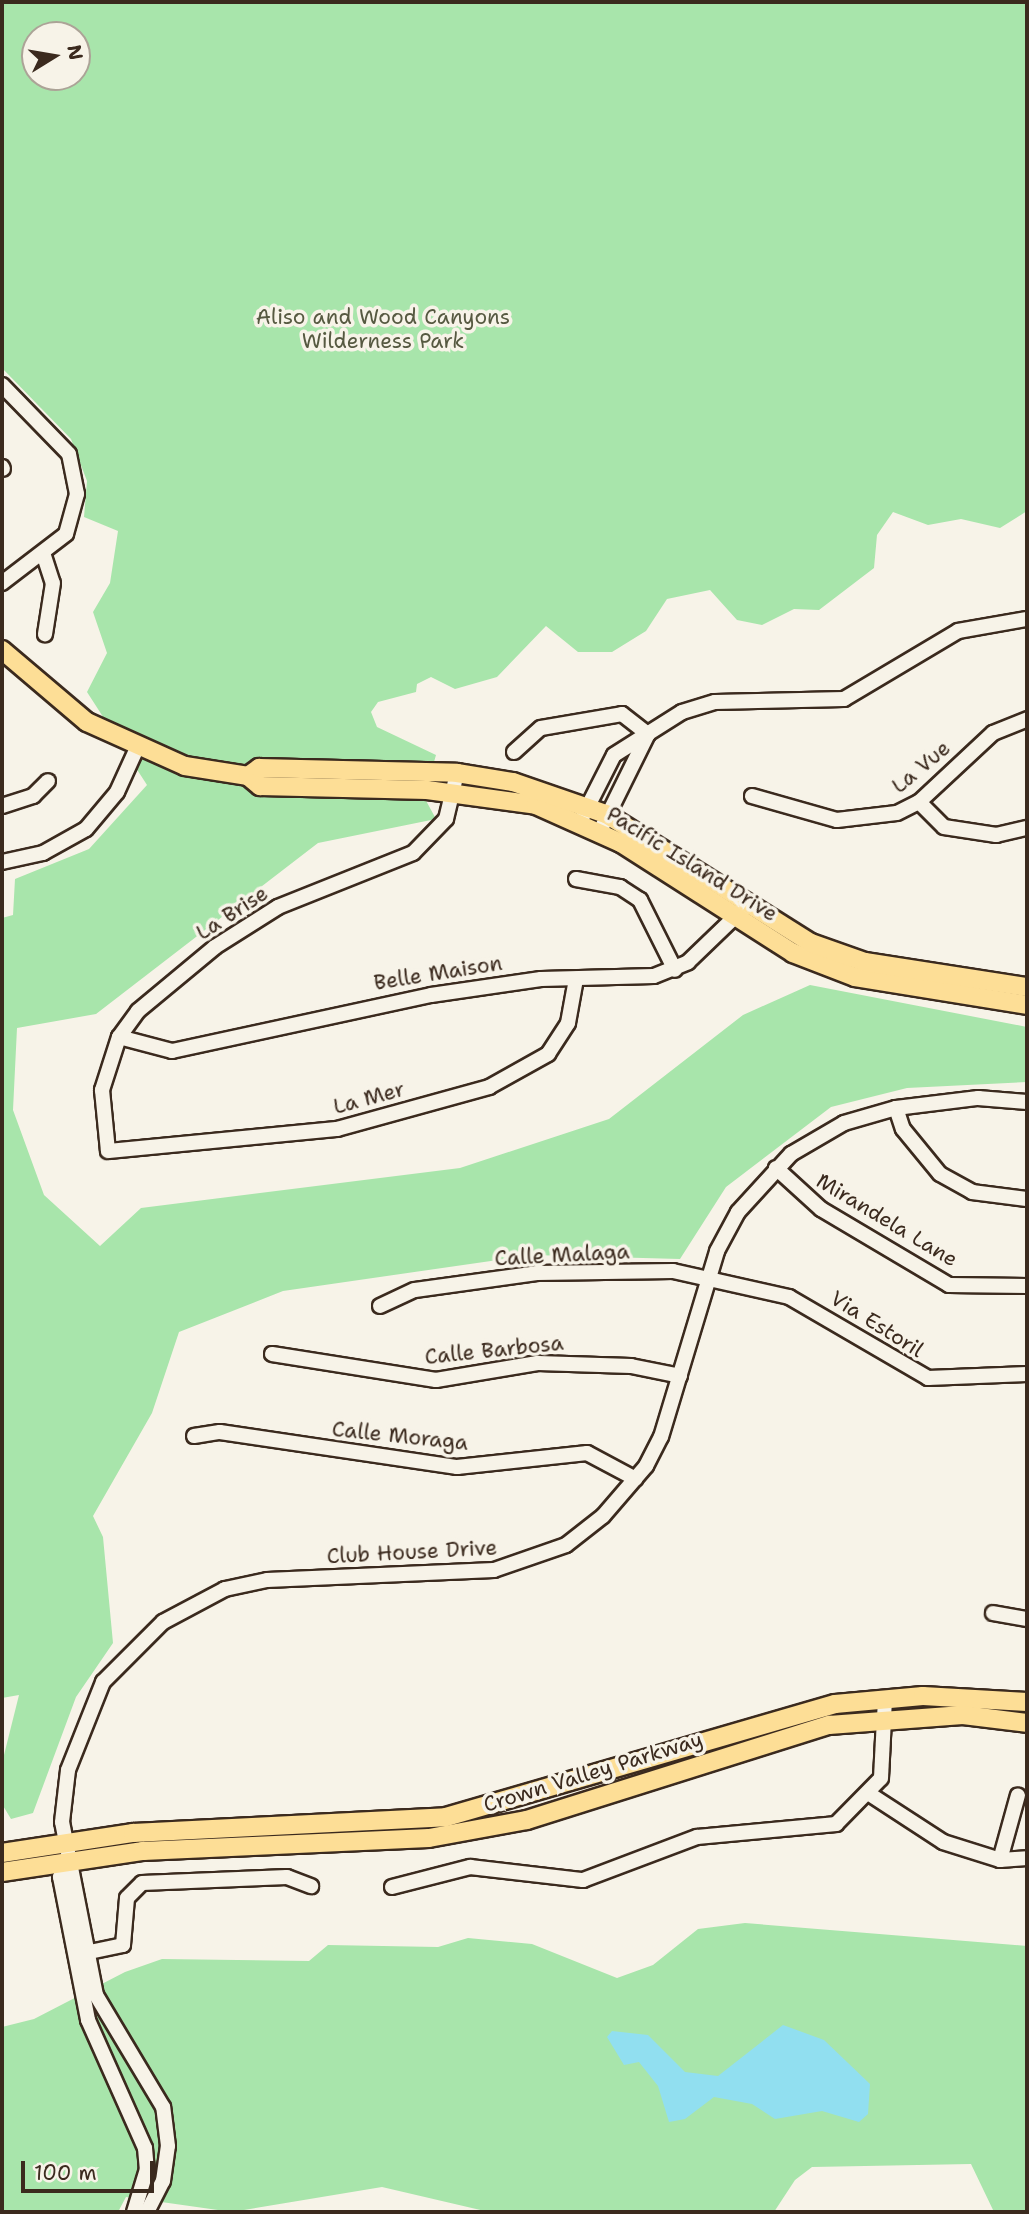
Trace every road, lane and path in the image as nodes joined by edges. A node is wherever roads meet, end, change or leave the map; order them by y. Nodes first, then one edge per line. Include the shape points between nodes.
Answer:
1 (2, 385) edge
2 (44, 556) junction
3 (2, 583) edge
4 (1027, 619) edge
5 (45, 634) dead end
6 (2, 650) edge
7 (1027, 719) edge
8 (648, 734) junction
9 (137, 748) junction
10 (514, 752) dead end
11 (457, 773) junction
12 (248, 776) junction
13 (48, 781) dead end
14 (454, 792) junction
15 (752, 796) dead end
16 (919, 802) junction
17 (2, 807) edge
18 (584, 814) junction
19 (606, 814) junction
20 (1027, 828) edge
21 (600, 831) junction
22 (2, 862) edge
23 (576, 879) dead end
24 (740, 912) junction
25 (676, 970) junction
26 (576, 979) junction
27 (1027, 987) edge
28 (1027, 1004) edge
29 (119, 1037) junction
30 (1027, 1102) edge
31 (895, 1108) junction
32 (108, 1151) joint
33 (776, 1168) junction
34 (1027, 1199) edge
35 (708, 1277) junction
36 (1027, 1286) edge
37 (380, 1306) dead end
38 (272, 1354) dead end
39 (1027, 1374) edge
40 (680, 1376) junction
41 (194, 1436) dead end
42 (636, 1479) junction
43 (993, 1613) dead end
44 (1027, 1619) edge
45 (885, 1698) junction
46 (1027, 1702) edge
47 (885, 1718) junction
48 (1027, 1723) edge
49 (1018, 1794) dead end
50 (871, 1795) junction
51 (67, 1851) junction
52 (2, 1853) edge
53 (1027, 1858) edge
54 (1000, 1860) junction
55 (2, 1872) edge
56 (311, 1886) dead end
57 (392, 1887) dead end
58 (80, 1954) junction
59 (140, 2211) edge

1 - 2 street via 69,454 76,475 74,516
2 - 3 street
2 - 5 street via 53,583
4 - 8 street via 958,631 844,699 715,702 682,712
6 - 9 main road, Pacific Island Drive via 87,722
7 - 16 street, La Vue via 993,733
8 - 10 street via 622,714 541,728
8 - 18 street via 614,755
8 - 19 street
9 - 12 main road, Pacific Island Drive via 193,768
9 - 22 street via 117,792 86,829 43,853
11 - 12 main road, Pacific Island Drive via 259,768
11 - 14 street, La Brise
11 - 18 main road, Pacific Island Drive
12 - 14 main road, Pacific Island Drive via 260,786
13 - 17 street via 21,803
14 - 18 main road, Pacific Island Drive
14 - 29 street, La Brise via 446,819 413,853 306,892 256,920 159,991
15 - 16 street, La Vue via 846,820 897,813
16 - 20 street via 944,827 996,835
18 - 19 main road, Pacific Island Drive
18 - 21 main road, Pacific Island Drive
19 - 21 street
19 - 24 main road, Pacific Island Drive
21 - 24 main road, Pacific Island Drive
23 - 25 street via 620,887 640,900
24 - 25 street, Belle Maison
24 - 27 main road, Pacific Island Drive via 864,962
24 - 28 main road, Pacific Island Drive via 793,953 855,977
25 - 26 street, Belle Maison via 631,979
26 - 29 street, Belle Maison via 366,1006 173,1051
26 - 32 street, La Mer via 559,1040 532,1069 501,1083 337,1129
29 - 32 street, La Brise via 102,1090
30 - 31 street, Club House Drive via 978,1098
31 - 33 street, Club House Drive via 844,1124
31 - 34 street via 903,1129 940,1174 972,1192
33 - 35 street, Club House Drive via 738,1212
33 - 36 street, Mirandela Lane via 821,1209 949,1285
35 - 37 street, Calle Malaga via 673,1271 537,1273 415,1290
35 - 39 street, Via Estoril via 789,1297 928,1378
35 - 40 street, Club House Drive
38 - 40 street, Calle Barbosa via 436,1380 548,1363 631,1366
40 - 42 street, Club House Drive via 661,1437
41 - 42 street, Calle Moraga via 220,1432 457,1467 587,1453
42 - 51 street, Club House Drive via 584,1531 529,1562 475,1573 267,1580 225,1589 163,1622 117,1666 90,1703 63,1789
43 - 44 street
45 - 46 main road, Crown Valley Parkway
45 - 47 street
45 - 51 main road, Crown Valley Parkway via 762,1721 522,1799 446,1817
47 - 48 main road, Crown Valley Parkway via 963,1715
47 - 50 street via 884,1769
47 - 51 main road, Crown Valley Parkway via 808,1730 548,1814 471,1832
49 - 54 street
50 - 54 street via 943,1842
50 - 57 street via 836,1824 697,1837 602,1876 563,1880 470,1867
51 - 52 main road, Crown Valley Parkway
51 - 55 main road, Crown Valley Parkway
51 - 58 street, Club House Drive
53 - 54 street
56 - 58 street via 287,1877 142,1883 127,1898 123,1945
58 - 59 street, Club House Drive via 88,2020 145,2148 147,2169
58 - 59 street, Club House Drive via 109,2024 163,2107 168,2146 163,2181

